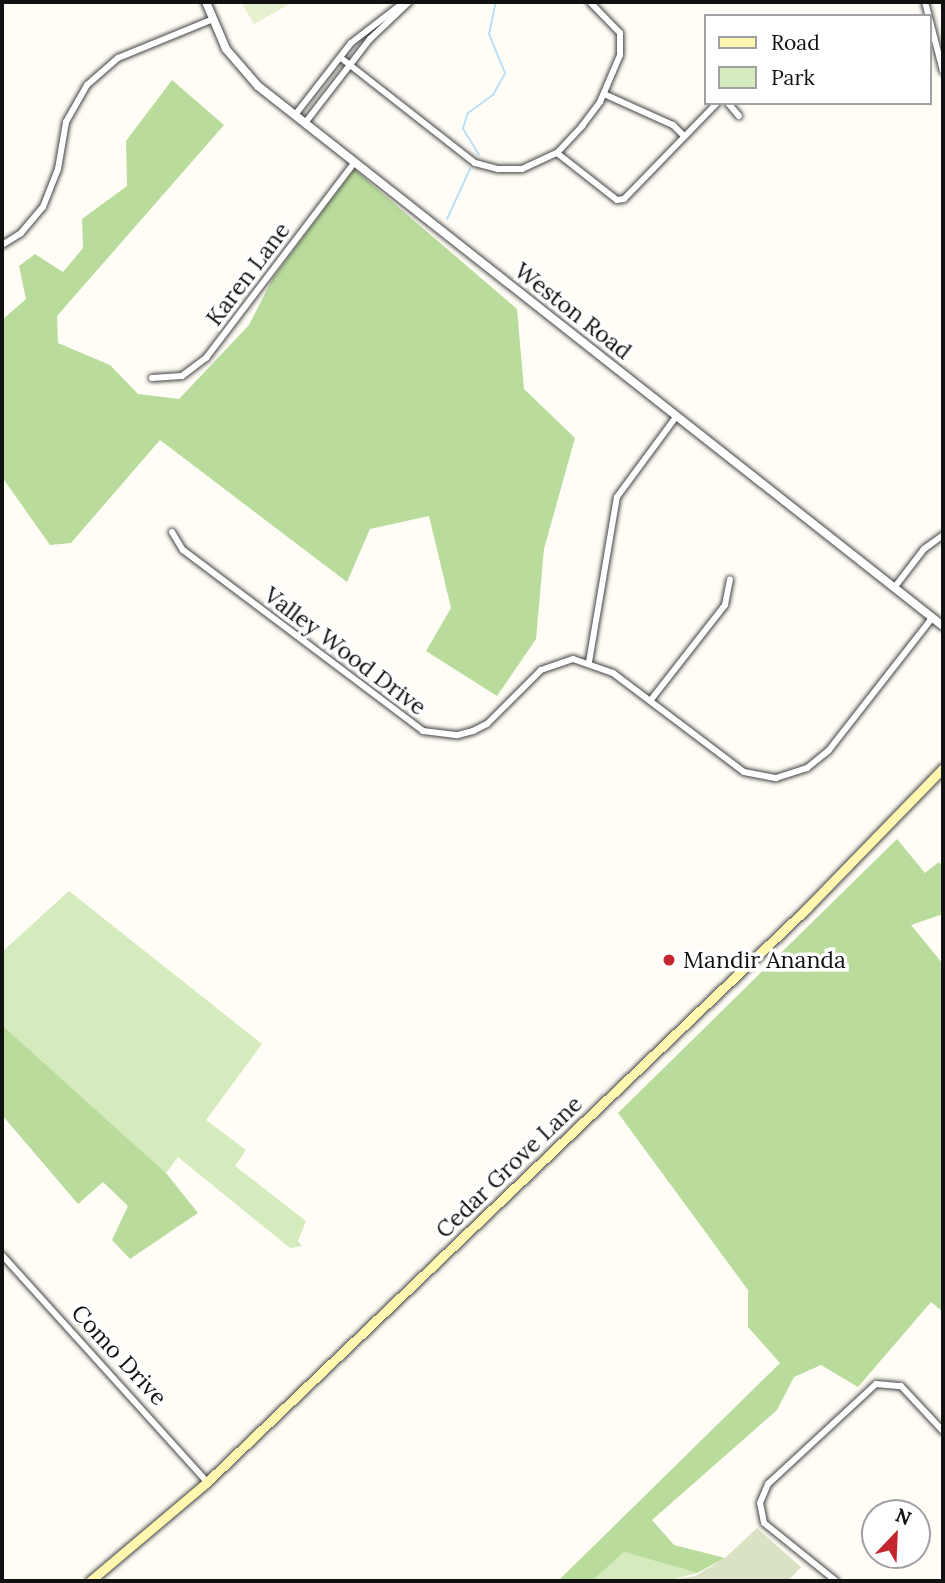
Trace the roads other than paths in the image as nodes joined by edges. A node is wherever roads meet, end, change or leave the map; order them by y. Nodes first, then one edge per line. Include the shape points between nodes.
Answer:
1 (206, 2) edge
2 (406, 2) edge
3 (590, 2) edge
4 (931, 18) edge
5 (213, 19) junction
6 (943, 21) edge
7 (933, 23) junction
8 (341, 58) junction
9 (351, 66) junction
10 (943, 71) edge
11 (604, 94) junction
12 (715, 105) edge
13 (730, 105) edge
14 (295, 115) junction
15 (739, 116) dead end
16 (305, 123) junction
17 (682, 135) junction
18 (557, 153) junction
19 (354, 163) junction
20 (2, 245) edge
21 (152, 378) dead end
22 (676, 416) junction
23 (172, 532) dead end
24 (943, 535) edge
25 (730, 579) dead end
26 (894, 588) junction
27 (932, 618) junction
28 (943, 626) edge
29 (589, 663) junction
30 (650, 701) junction
31 (943, 768) edge
32 (2, 1255) edge
33 (943, 1431) edge
34 (207, 1482) junction
35 (90, 1581) edge
36 (836, 1581) edge

1 - 5 street, Weston Road
2 - 8 street via 364,30
2 - 9 street
3 - 11 street via 620,33 620,55
4 - 7 street
5 - 14 street, Weston Road via 226,49 242,70
5 - 20 street via 118,58 87,85 66,122 58,169 43,207 21,233
6 - 7 street
7 - 10 street
8 - 9 street
8 - 14 street
9 - 16 street
9 - 18 street via 475,163 522,169
11 - 17 street via 673,125
11 - 18 street
12 - 17 street
13 - 15 street
14 - 16 street, Weston Road
16 - 19 street, Weston Road
17 - 18 street via 624,199 617,200
19 - 21 street, Karen Lane via 206,358 182,376
19 - 22 street, Weston Road
22 - 26 street, Weston Road
22 - 29 street via 617,497
23 - 29 street, Valley Wood Drive via 183,550 424,731 449,735 473,731 487,724 541,670 573,659
24 - 26 street via 924,549
25 - 30 street via 725,605
26 - 27 street, Weston Road
27 - 28 street, Weston Road
27 - 30 street, Valley Wood Drive via 829,750 794,774 776,778 744,772
29 - 30 street, Valley Wood Drive via 613,673
31 - 34 main road, Cedar Grove Lane via 808,907
32 - 34 street, Como Drive
33 - 36 street via 901,1386 876,1384 768,1484 760,1503 764,1523
34 - 35 main road, Cedar Grove Lane

